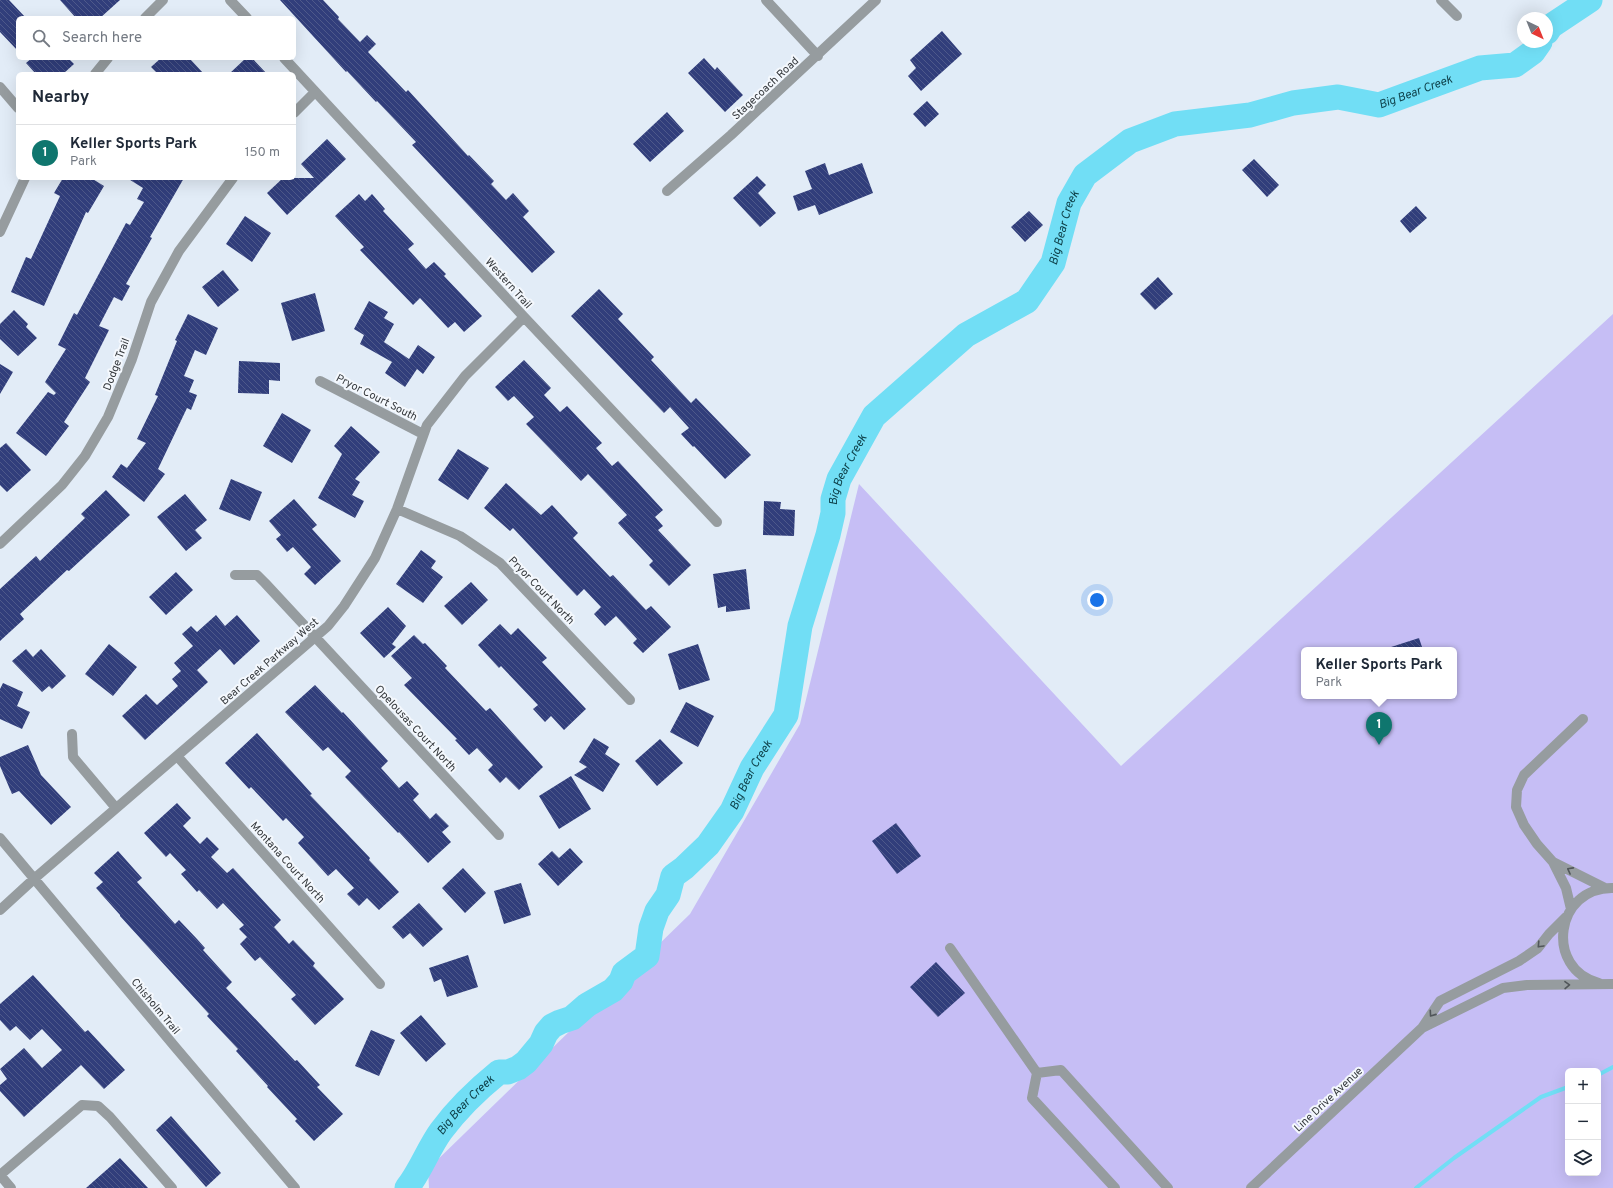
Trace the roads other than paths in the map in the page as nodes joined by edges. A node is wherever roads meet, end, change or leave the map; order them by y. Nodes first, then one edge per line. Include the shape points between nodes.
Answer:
1 (163, 0) edge
2 (230, 0) edge
3 (766, 0) edge
4 (876, 0) edge
5 (1441, 0) edge
6 (147, 16) edge
7 (245, 16) edge
8 (1457, 16) dead end
9 (818, 56) junction
10 (106, 60) edge
11 (286, 60) edge
12 (97, 72) edge
13 (0, 87) edge
14 (315, 92) junction
15 (16, 106) edge
16 (296, 111) edge
17 (24, 180) edge
18 (232, 180) edge
19 (667, 191) dead end
20 (0, 232) edge
21 (524, 317) junction
22 (320, 381) dead end
23 (423, 434) junction
24 (397, 509) junction
25 (717, 522) dead end
26 (0, 544) edge
27 (235, 574) dead end
28 (316, 638) junction
29 (630, 700) dead end
30 (1583, 719) dead end
31 (72, 734) dead end
32 (177, 756) junction
33 (116, 808) junction
34 (499, 835) dead end
35 (0, 838) edge
36 (1554, 862) junction
37 (35, 878) junction
38 (1609, 888) edge
39 (0, 910) edge
40 (1569, 913) junction
41 (950, 948) dead end
42 (380, 984) dead end
43 (1610, 984) edge
44 (1422, 1028) junction
45 (1037, 1073) junction
46 (0, 1175) edge
47 (10, 1188) edge
48 (172, 1188) edge
49 (295, 1188) edge
50 (1115, 1188) edge
51 (1168, 1188) edge
52 (1250, 1188) edge

1 - 6 street
2 - 7 street
3 - 9 street
4 - 9 street, Stagecoach Road
5 - 8 street
9 - 19 street, Stagecoach Road
10 - 12 street
11 - 14 street, Western Trail
13 - 15 street
14 - 16 street
14 - 21 street, Western Trail
17 - 20 street
18 - 26 street, Dodge Trail via 179,251 151,302 108,418 85,456 62,485
21 - 23 street, Bear Creek Parkway West via 465,376 427,425
21 - 25 street, Western Trail
22 - 23 street, Pryor Court South
23 - 24 street, Bear Creek Parkway West
24 - 28 street, Bear Creek Parkway West via 375,558 344,606
24 - 29 street, Pryor Court North via 460,536 500,564
27 - 28 street, Opelousas Court North via 256,575
28 - 32 street, Bear Creek Parkway West
28 - 34 street, Opelousas Court North
30 - 36 street via 1524,775 1517,790 1516,807 1524,825
31 - 33 street via 73,757
32 - 33 street, Bear Creek Parkway West
32 - 42 street, Montana Court North
33 - 37 street, Bear Creek Parkway West
35 - 37 street, Chisholm Trail
38 -> 36 street
36 - 40 street via 1566,888
37 - 39 street, Bear Creek Parkway West
37 - 49 street, Chisholm Trail
38 - 40 street via 1592,891 1580,899
40 - 43 street via 1562,932 1569,961 1579,973 1592,981
40 -> 44 street via 1538,948 1519,962 1440,1001
41 - 45 street
44 -> 43 street via 1503,988 1527,985
44 - 52 street, Line Drive Avenue
45 - 50 street via 1032,1098
45 - 51 street via 1061,1070
46 - 47 street
46 - 48 street via 82,1105 98,1106

